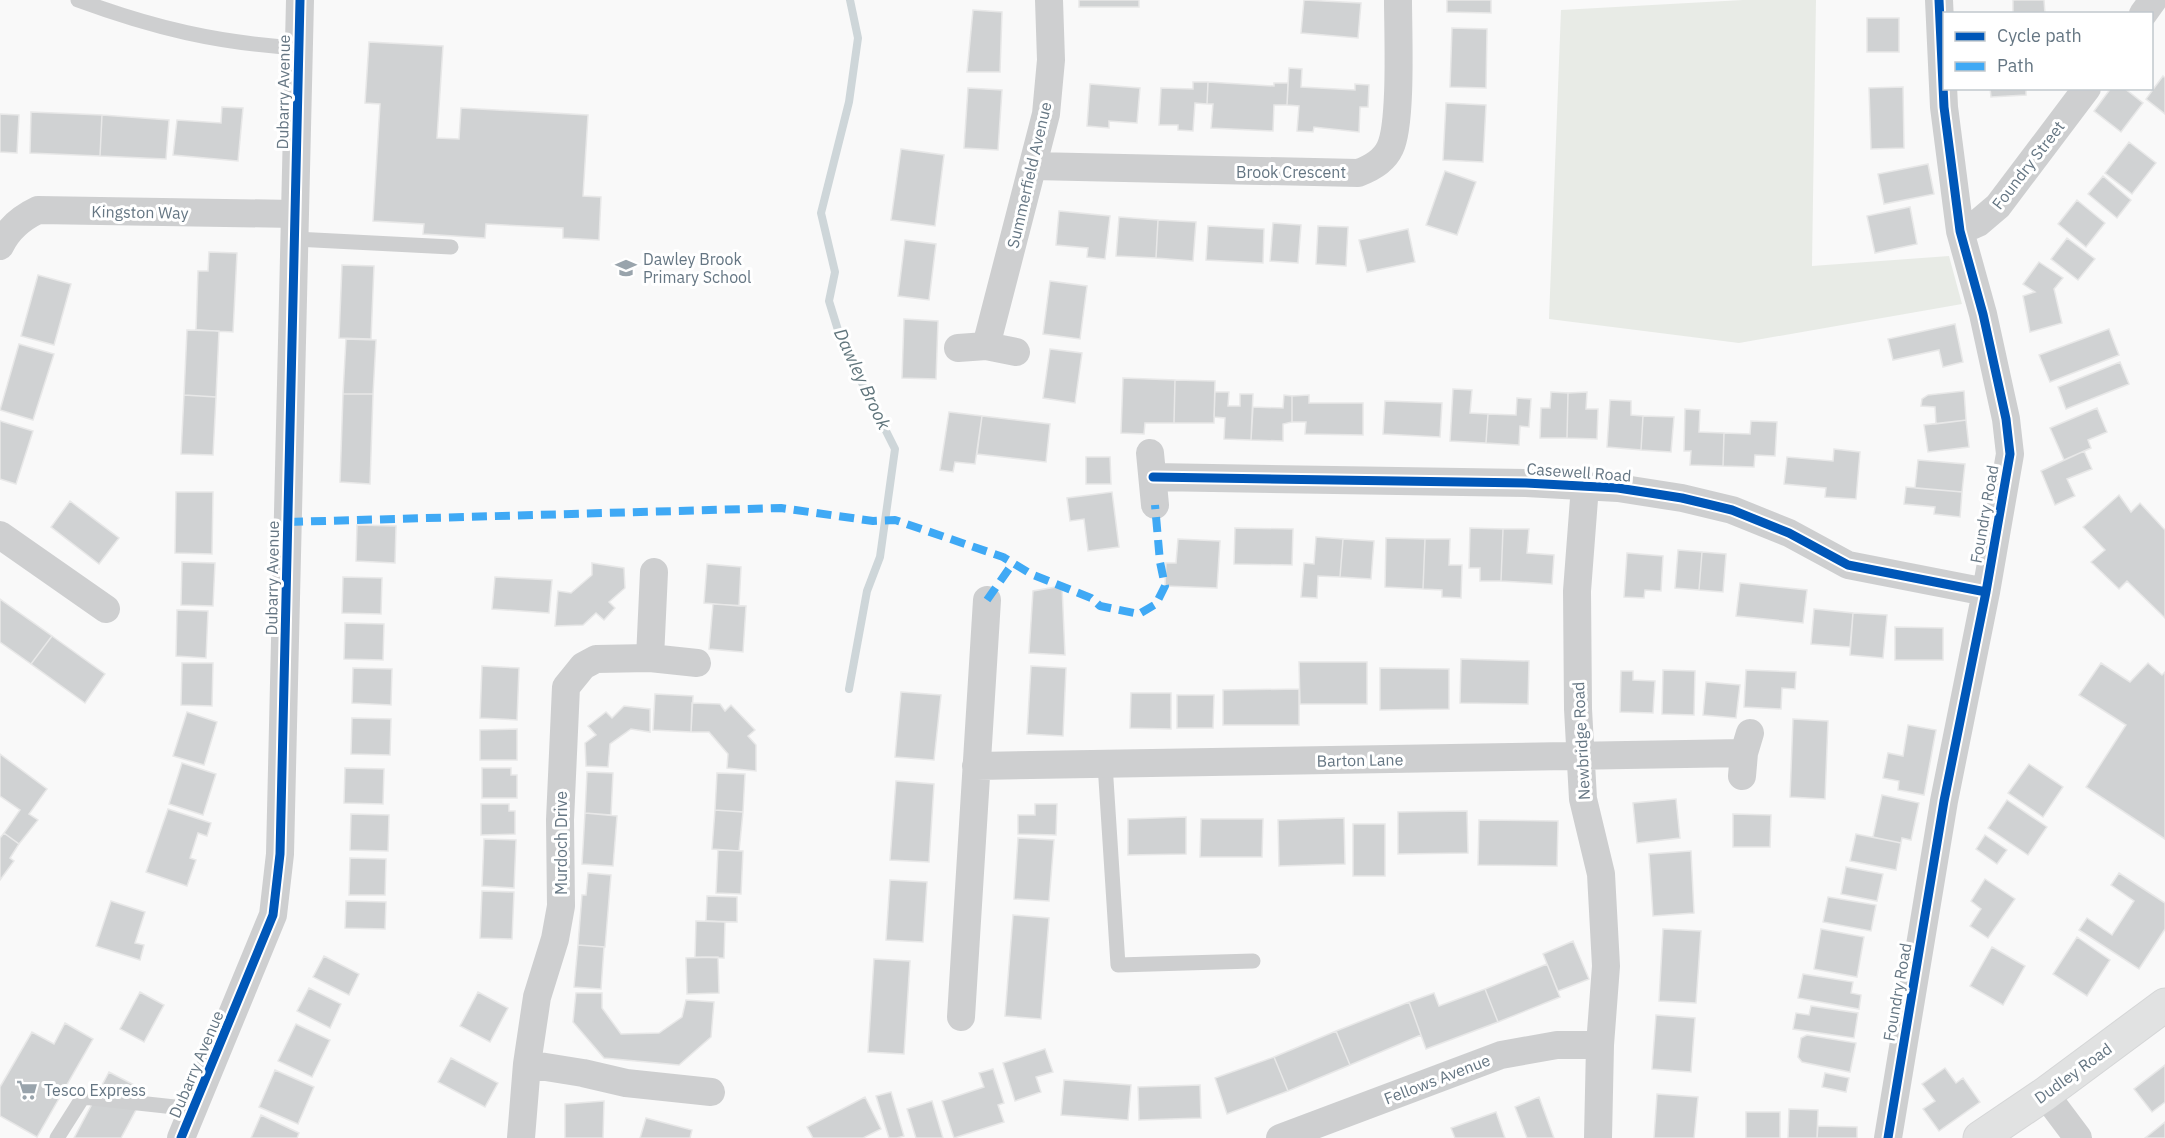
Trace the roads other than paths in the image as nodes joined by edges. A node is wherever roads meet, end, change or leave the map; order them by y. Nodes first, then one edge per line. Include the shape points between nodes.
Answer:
1 (78, 0) edge
2 (300, 0) edge
3 (1048, 0) edge
4 (1398, 0) edge
5 (1939, 0) edge
6 (299, 48) junction
7 (1943, 86) edge
8 (1943, 90) edge
9 (2085, 90) edge
10 (1034, 166) junction
11 (295, 227) junction
12 (1960, 231) junction
13 (0, 246) edge
14 (451, 247) dead end
15 (1016, 351) dead end
16 (1585, 486) junction
17 (1155, 505) dead end
18 (0, 535) edge
19 (654, 572) dead end
20 (1986, 592) junction
21 (987, 600) dead end
22 (106, 609) dead end
23 (650, 658) junction
24 (697, 663) dead end
25 (1745, 754) dead end
26 (1580, 756) junction
27 (1105, 764) junction
28 (976, 766) junction
29 (1253, 960) dead end
30 (2165, 1005) edge
31 (961, 1017) dead end
32 (1600, 1045) junction
33 (527, 1064) junction
34 (711, 1092) dead end
35 (2045, 1094) junction
36 (193, 1109) junction
37 (57, 1138) edge
38 (181, 1138) edge
39 (521, 1138) edge
40 (1280, 1138) edge
41 (1599, 1138) edge
42 (1888, 1138) edge
43 (1980, 1138) edge
44 (2078, 1138) edge

1 - 6 lane via 153,27 201,38
2 - 6 street, Dubarry Avenue
3 - 10 street, Summerfield Avenue via 1051,60 1047,114
4 - 10 street, Brook Crescent via 1395,134 1382,159 1371,168 1358,173
5 - 7 street, Foundry Road
6 - 11 street, Dubarry Avenue
8 - 12 street, Foundry Road
9 - 12 street, Foundry Street via 1998,206 1978,223
10 - 15 street, Summerfield Avenue via 972,347
11 - 13 street, Kingston Way via 38,210 24,217
11 - 14 lane
11 - 36 street, Dubarry Avenue via 280,854 273,915
12 - 20 street, Foundry Road via 1983,314 2010,454
16 - 17 street, Casewell Road via 1152,465
16 - 20 street, Casewell Road via 1682,498 1732,510 1790,533 1848,565
16 - 26 street, Newbridge Road via 1577,591
18 - 22 street
19 - 23 street
20 - 42 street, Foundry Road via 1944,801
21 - 28 street
23 - 24 street, Murdoch Drive
23 - 33 street, Murdoch Drive via 596,659 584,666 566,687 561,906 537,997
25 - 26 street, Barton Lane
26 - 27 street, Barton Lane
26 - 32 street, Newbridge Road via 1583,799 1601,874 1606,966
27 - 28 street, Barton Lane
27 - 29 lane via 1118,965
28 - 31 street
30 - 35 main road, Dudley Road
32 - 40 street, Fellows Avenue via 1557,1045 1501,1055
32 - 41 street, Newbridge Road
33 - 34 street via 626,1083
33 - 39 street, Murdoch Drive
35 - 43 main road, Dudley Road
35 - 44 street
36 - 37 lane via 83,1097
36 - 38 street, Dubarry Avenue

